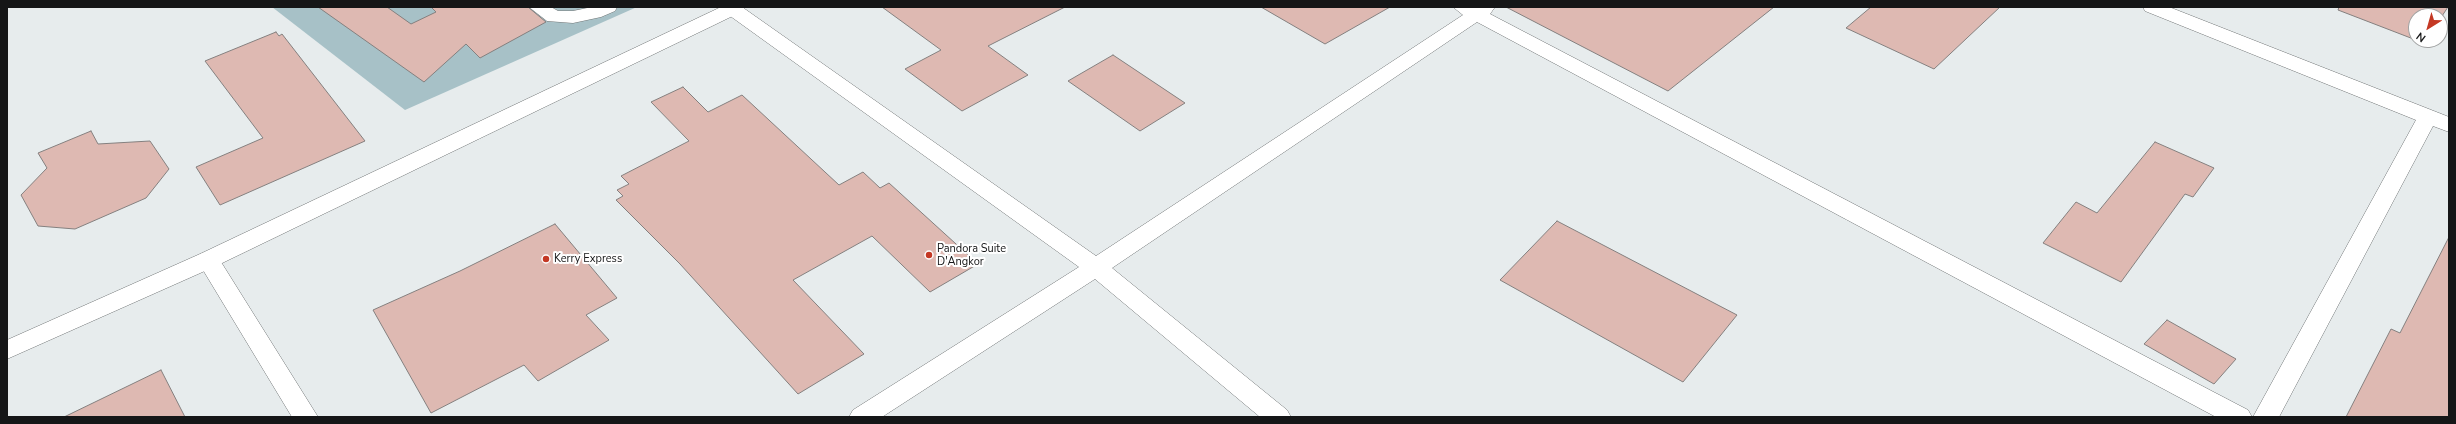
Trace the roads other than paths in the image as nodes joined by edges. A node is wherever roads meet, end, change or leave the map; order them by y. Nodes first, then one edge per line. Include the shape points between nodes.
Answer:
1 (538, 7) edge
2 (608, 7) edge
3 (2152, 7) edge
4 (734, 8) edge
5 (1475, 9) edge
6 (2428, 117) junction
7 (2449, 125) edge
8 (208, 260) junction
9 (1096, 267) junction
10 (7, 350) edge
11 (304, 417) edge
12 (862, 417) edge
13 (1278, 417) edge
14 (2239, 417) edge
15 (2266, 417) edge

1 - 2 street via 554,17 573,17
3 - 6 street
4 - 8 street
4 - 9 street
5 - 9 street
5 - 14 street
6 - 7 street
6 - 15 street
8 - 10 street
8 - 11 street
9 - 12 street
9 - 13 street

